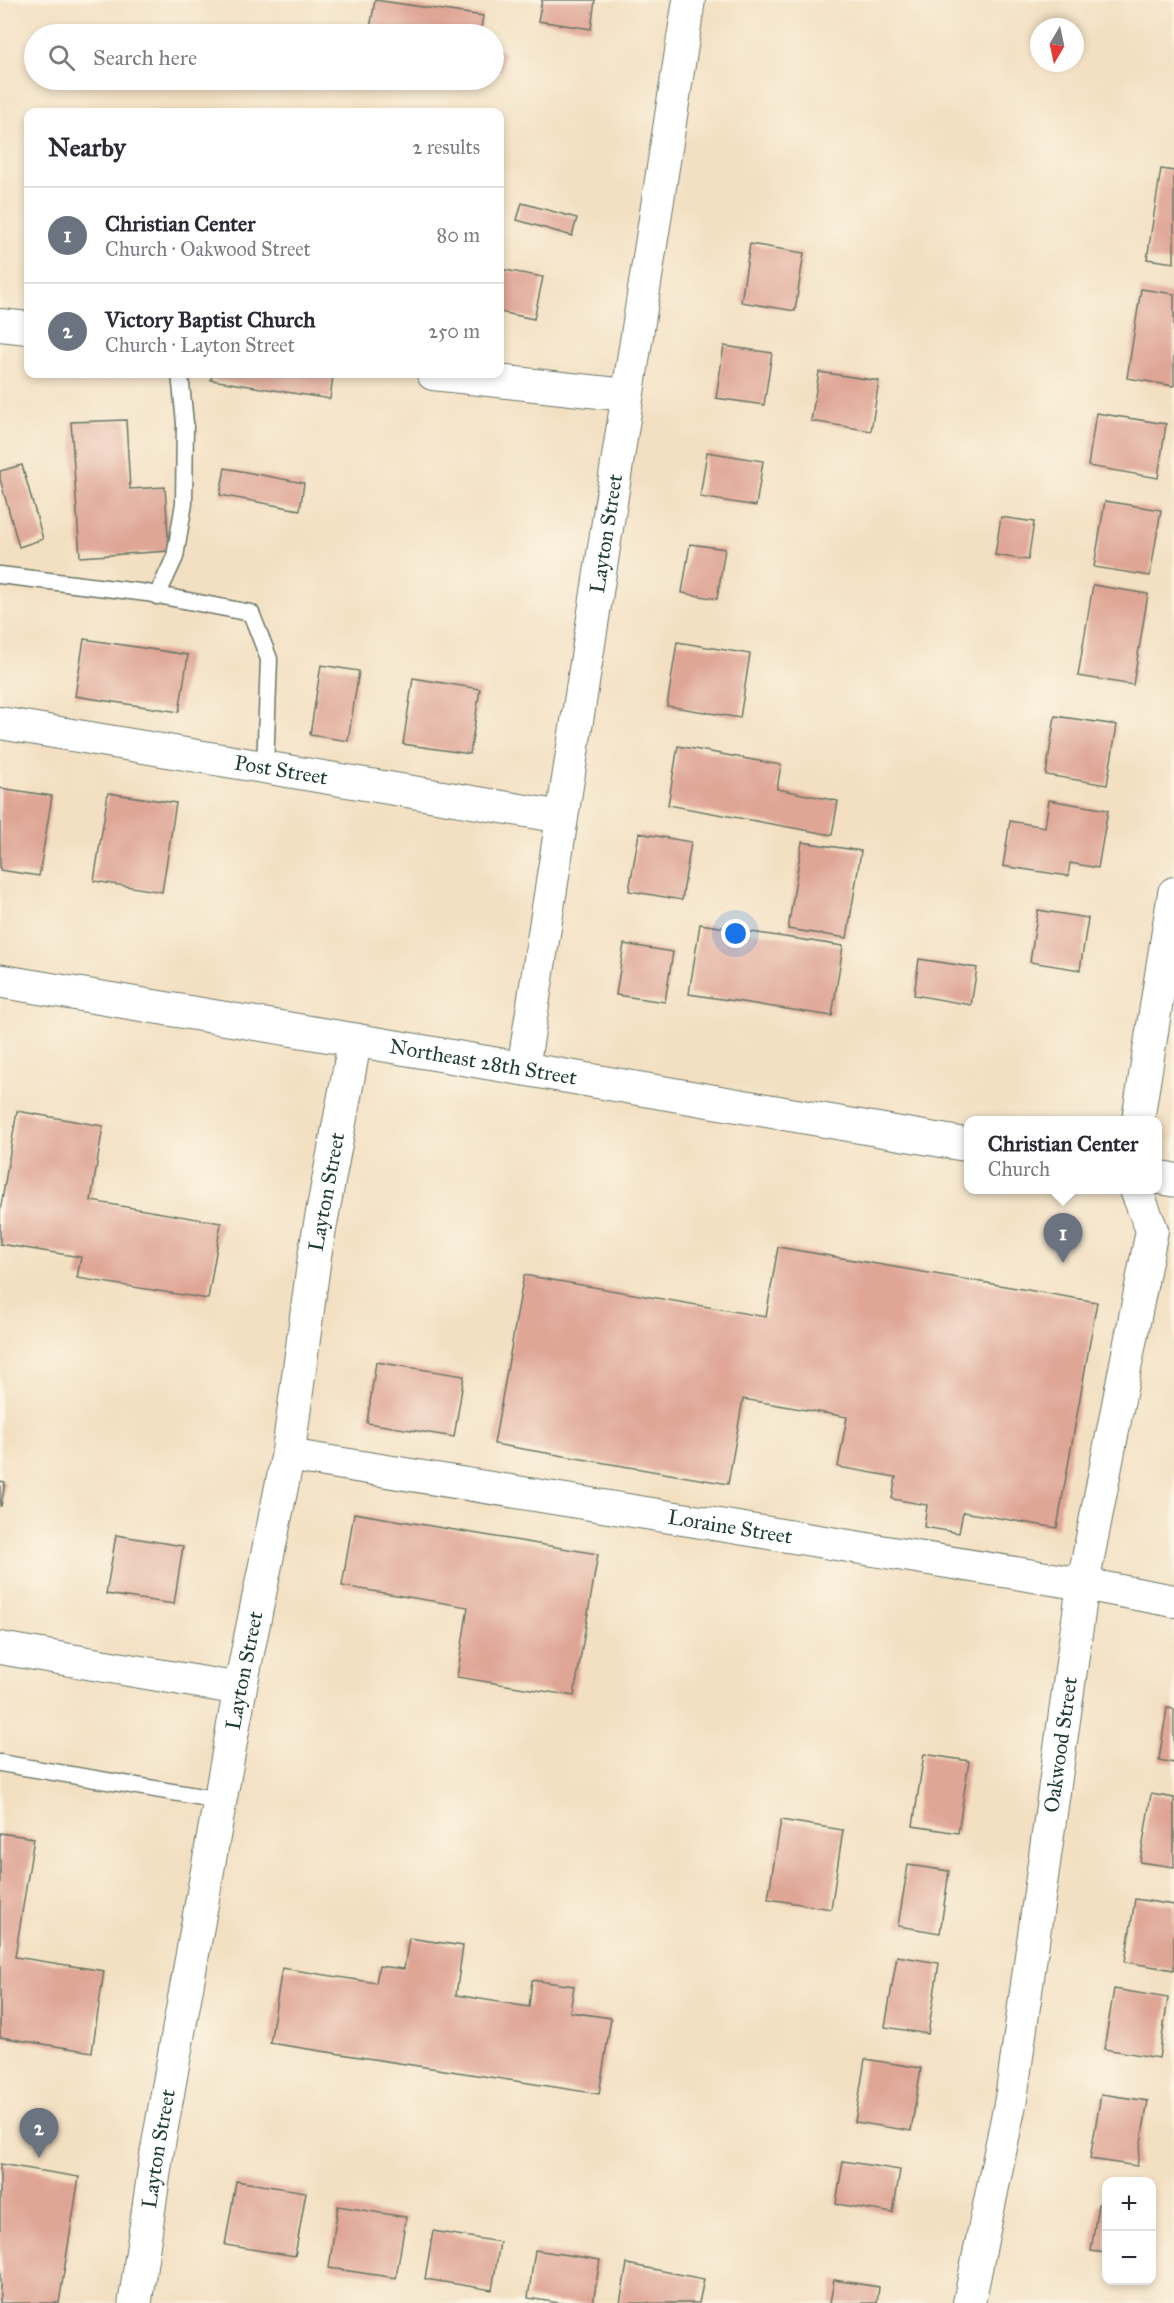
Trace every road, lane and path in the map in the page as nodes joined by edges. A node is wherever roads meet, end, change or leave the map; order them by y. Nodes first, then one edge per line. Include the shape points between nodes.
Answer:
1 (689, 0) edge
2 (0, 325) edge
3 (24, 328) edge
4 (180, 378) edge
5 (470, 378) edge
6 (627, 395) junction
7 (0, 575) edge
8 (157, 596) junction
9 (0, 723) edge
10 (265, 767) junction
11 (562, 817) junction
12 (1174, 893) edge
13 (0, 981) edge
14 (355, 1040) junction
15 (523, 1069) junction
16 (1139, 1116) edge
17 (964, 1144) edge
18 (1138, 1194) edge
19 (288, 1455) junction
20 (1083, 1584) junction
21 (1174, 1601) edge
22 (0, 1648) edge
23 (240, 1689) junction
24 (0, 1763) edge
25 (220, 1800) junction
26 (135, 2303) edge
27 (969, 2303) edge

1 - 6 street, Layton Street
2 - 3 street
4 - 8 lane via 184,503 175,557
5 - 6 street
6 - 11 street, Layton Street
7 - 8 lane
8 - 10 lane via 251,613 269,659
9 - 10 street, Post Street
10 - 11 street, Post Street
11 - 15 street, Layton Street
12 - 16 street
13 - 14 street, Northeast 28th Street
14 - 15 street, Northeast 28th Street
14 - 19 street, Layton Street via 315,1253
15 - 17 street, Northeast 28th Street
18 - 20 street, Oakwood Street via 1152,1230
19 - 20 street, Loraine Street
19 - 23 street, Layton Street
20 - 21 street, Loraine Street
20 - 27 street, Oakwood Street via 1011,2099
22 - 23 street
23 - 25 street, Layton Street
24 - 25 lane
25 - 26 street, Layton Street via 157,2152

